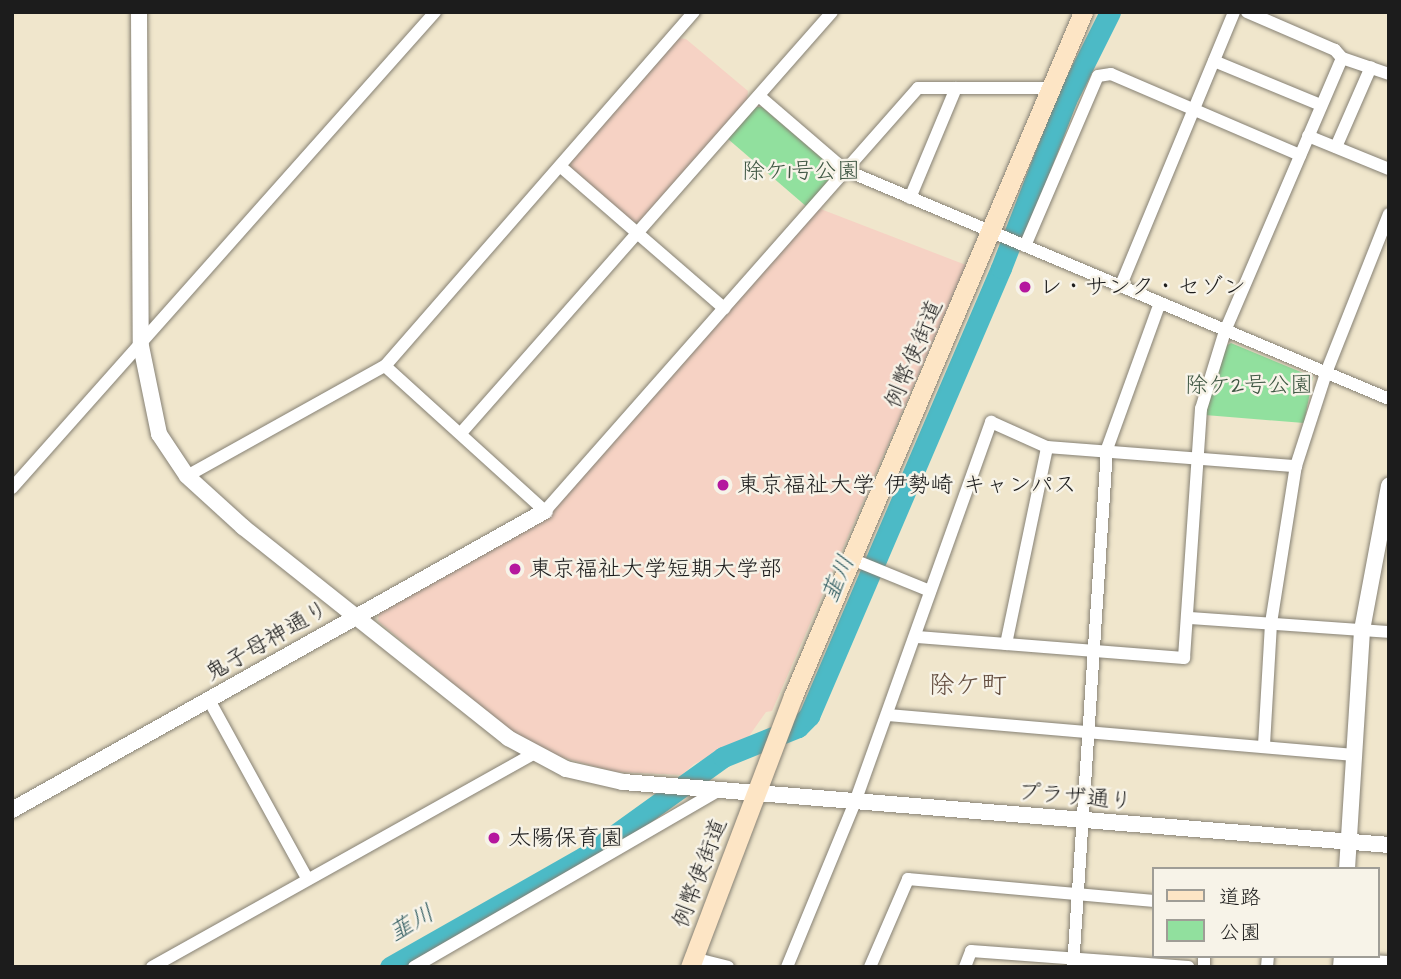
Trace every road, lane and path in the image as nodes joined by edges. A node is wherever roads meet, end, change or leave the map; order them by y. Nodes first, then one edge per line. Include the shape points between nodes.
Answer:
1 (139, 12) edge
2 (435, 12) edge
3 (694, 12) edge
4 (832, 12) edge
5 (1083, 12) edge
6 (1234, 12) edge
7 (1247, 12) edge
8 (1342, 58) junction
9 (1214, 61) junction
10 (1371, 67) junction
11 (1389, 74) edge
12 (956, 88) junction
13 (1050, 88) junction
14 (759, 96) junction
15 (1321, 105) junction
16 (1193, 111) junction
17 (1308, 136) junction
18 (1336, 147) junction
19 (1300, 155) junction
20 (561, 167) junction
21 (1389, 169) edge
22 (845, 170) junction
23 (910, 198) junction
24 (1387, 222) edge
25 (638, 233) junction
26 (992, 233) junction
27 (1025, 246) junction
28 (1121, 285) junction
29 (1159, 305) junction
30 (724, 308) junction
31 (1225, 331) junction
32 (141, 345) junction
33 (385, 366) junction
34 (1326, 373) junction
35 (1389, 399) edge
36 (461, 433) junction
37 (1047, 447) junction
38 (1107, 449) junction
39 (1198, 458) junction
40 (1296, 466) junction
41 (187, 476) junction
42 (1389, 486) edge
43 (12, 488) edge
44 (545, 510) junction
45 (854, 560) junction
46 (930, 591) junction
47 (357, 616) junction
48 (1189, 618) junction
49 (1271, 624) junction
50 (1362, 630) junction
51 (1389, 632) edge
52 (917, 637) junction
53 (1006, 644) junction
54 (1094, 651) junction
55 (209, 700) junction
56 (888, 715) junction
57 (1088, 730) junction
58 (1264, 746) junction
59 (533, 754) junction
60 (1354, 755) junction
61 (721, 789) junction
62 (758, 793) junction
63 (855, 802) junction
64 (12, 810) edge
65 (1083, 821) junction
66 (1349, 841) junction
67 (1389, 845) edge
68 (1347, 867) edge
69 (307, 878) junction
70 (1079, 895) junction
71 (1152, 901) edge
72 (1341, 961) edge
73 (691, 962) edge
74 (1389, 962) edge
75 (1073, 963) edge
76 (1140, 965) edge
77 (152, 967) edge
78 (414, 967) edge
79 (728, 967) edge
80 (787, 967) edge
81 (870, 967) edge
82 (965, 967) edge
83 (1188, 967) edge

1 - 32 street, プラザ通り
2 - 32 street
3 - 20 street
4 - 14 street
5 - 13 main road, 例幣使街道
6 - 9 street
7 - 8 street via 1335,50
8 - 10 street
8 - 15 street
9 - 15 street
9 - 16 street
10 - 11 street
10 - 18 street
12 - 13 street
12 - 22 street via 918,88
12 - 23 street
13 - 26 main road, 例幣使街道
14 - 22 street
14 - 25 street
15 - 17 street
16 - 19 street
16 - 27 street via 1111,74 1098,76
16 - 28 street
17 - 18 street
17 - 19 street
18 - 21 street
19 - 31 street
20 - 25 street
20 - 33 street
22 - 23 street
22 - 30 street
23 - 26 street
24 - 34 street
25 - 30 street
25 - 36 street
26 - 27 street
26 - 45 main road, 例幣使街道
27 - 28 street
28 - 29 street
29 - 31 street
29 - 38 street
30 - 44 street
31 - 34 street
31 - 39 street via 1201,410
32 - 41 street, プラザ通り via 159,434
32 - 43 street
33 - 36 street
33 - 41 street
34 - 35 street
34 - 40 street
36 - 44 street
37 - 38 street
37 - 46 street via 990,422
37 - 53 street
38 - 39 street
38 - 54 street
39 - 40 street
39 - 48 street
40 - 49 street
41 - 47 street, プラザ通り via 243,527
42 - 50 street
44 - 47 street, 鬼子母神通り
45 - 46 street
45 - 62 main road, 例幣使街道 via 787,713
46 - 52 street
47 - 55 street, 鬼子母神通り
47 - 59 street, プラザ通り
48 - 49 street
48 - 54 street via 1184,658
49 - 50 street
49 - 58 street
50 - 51 street
50 - 60 street
52 - 53 street
52 - 56 street
53 - 54 street
54 - 57 street
55 - 64 street, 鬼子母神通り
55 - 69 street
56 - 57 street
56 - 63 street
57 - 58 street
57 - 65 street
58 - 60 street
59 - 61 street, プラザ通り via 594,776
59 - 69 street
60 - 66 street
61 - 62 street, プラザ通り
61 - 78 street
62 - 63 street, プラザ通り
62 - 73 main road, 例幣使街道
63 - 65 street, プラザ通り
63 - 80 street
65 - 66 street, プラザ通り
65 - 70 street
66 - 67 street, プラザ通り
66 - 68 street
69 - 77 street
70 - 71 street
70 - 75 street
70 - 81 street via 908,879
72 - 74 street
73 - 79 street
75 - 76 street
75 - 82 street via 971,951
76 - 83 street

